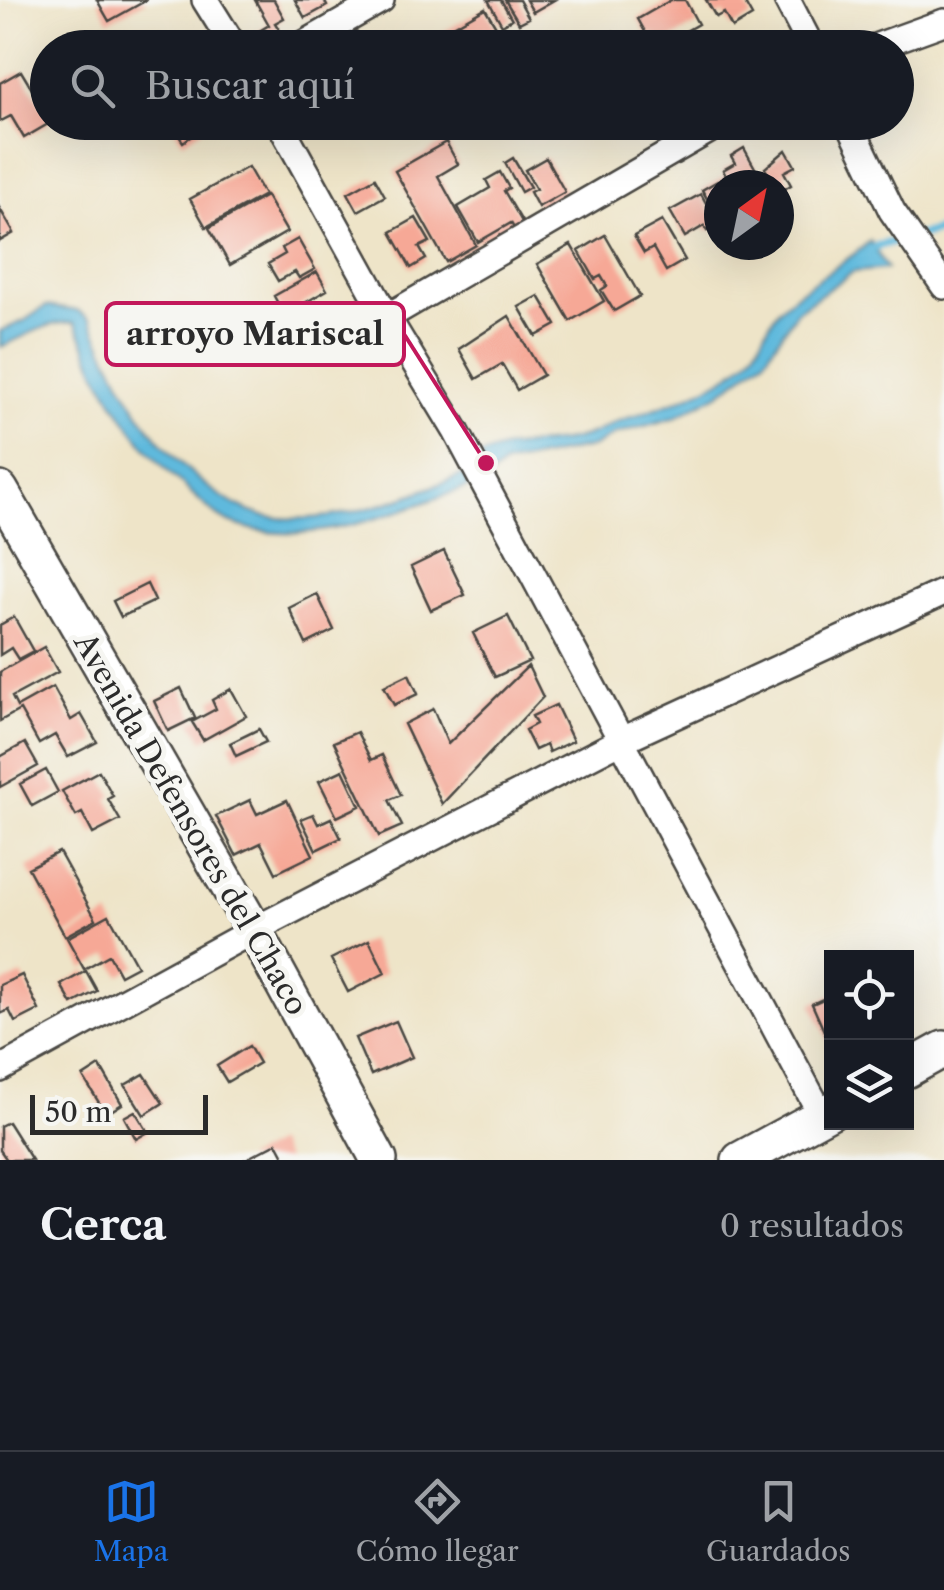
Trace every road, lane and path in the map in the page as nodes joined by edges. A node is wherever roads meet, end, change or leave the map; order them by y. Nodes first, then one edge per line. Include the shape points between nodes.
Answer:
1 (205, 0) edge
2 (381, 0) edge
3 (788, 0) edge
4 (944, 22) edge
5 (224, 30) edge
6 (328, 30) edge
7 (803, 30) edge
8 (914, 33) edge
9 (289, 140) edge
10 (693, 140) edge
11 (858, 140) edge
12 (944, 286) edge
13 (388, 317) junction
14 (0, 490) edge
15 (944, 592) edge
16 (620, 741) junction
17 (254, 930) junction
18 (944, 1050) edge
19 (914, 1066) edge
20 (0, 1069) edge
21 (824, 1109) edge
22 (824, 1114) edge
23 (379, 1160) edge
24 (740, 1160) edge

1 - 5 street
2 - 6 street
3 - 7 street
4 - 8 street
9 - 13 street
10 - 13 street
11 - 12 street via 892,211
13 - 16 street
14 - 17 main road, Avenida Defensores del Chaco
15 - 16 street
16 - 17 street
16 - 21 street
17 - 20 street
17 - 23 main road, Avenida Defensores del Chaco
18 - 19 main road
22 - 24 main road

